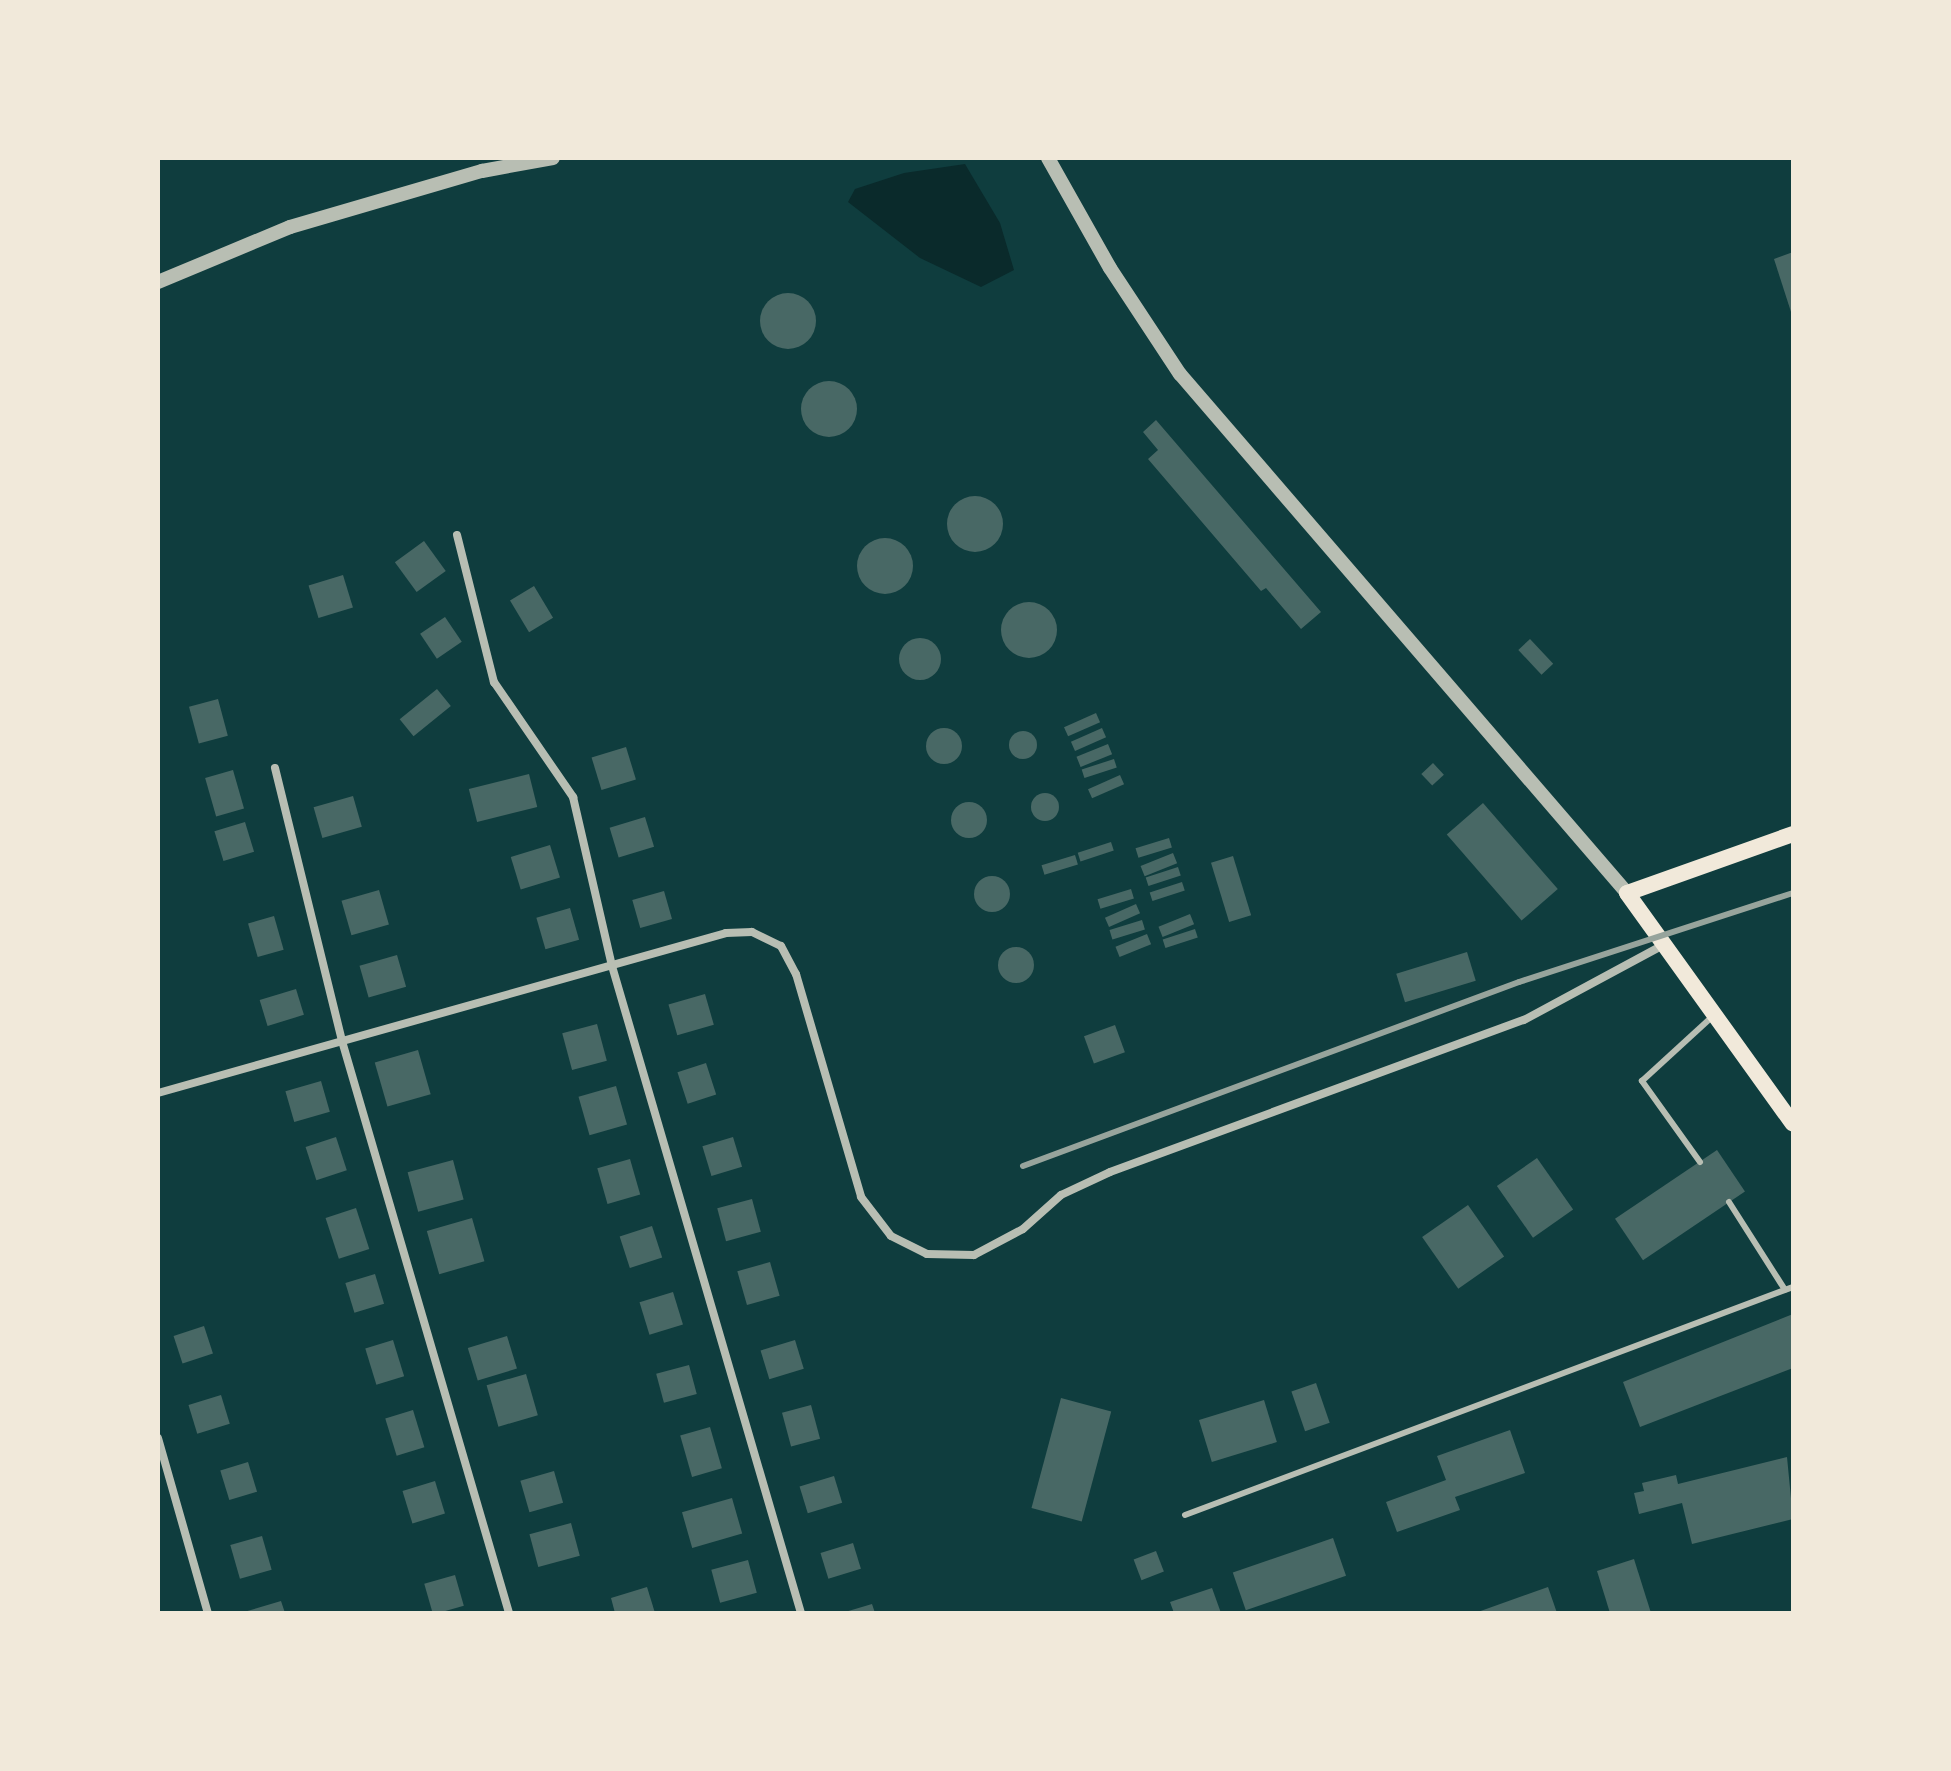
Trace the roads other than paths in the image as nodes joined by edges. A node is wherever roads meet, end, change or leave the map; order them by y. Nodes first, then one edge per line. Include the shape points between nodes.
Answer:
1 (553, 158) edge
2 (1048, 158) edge
3 (158, 282) edge
4 (457, 535) dead end
5 (275, 768) dead end
6 (1793, 834) edge
7 (1627, 893) junction
8 (1665, 944) junction
9 (612, 966) junction
10 (1715, 1014) junction
11 (342, 1041) junction
12 (158, 1093) edge
13 (1793, 1124) edge
14 (1700, 1162) dead end
15 (1729, 1202) dead end
16 (1789, 1288) edge
17 (158, 1438) edge
18 (1185, 1515) dead end
19 (208, 1613) edge
20 (509, 1613) edge
21 (801, 1613) edge

1 - 3 street via 482,171 290,227
2 - 7 street via 1110,268 1180,374
4 - 9 street via 494,682 573,797
5 - 11 street
6 - 7 main road
7 - 8 main road
8 - 9 street via 1524,1020 1110,1172 1061,1195 1023,1229 974,1255 927,1254 891,1236 861,1197 796,974 781,946 752,932 726,933
8 - 10 main road
9 - 11 street
9 - 21 street
10 - 13 main road
10 - 14 lane via 1642,1081
11 - 12 street
11 - 20 street
15 - 16 lane
16 - 18 lane
17 - 19 street

